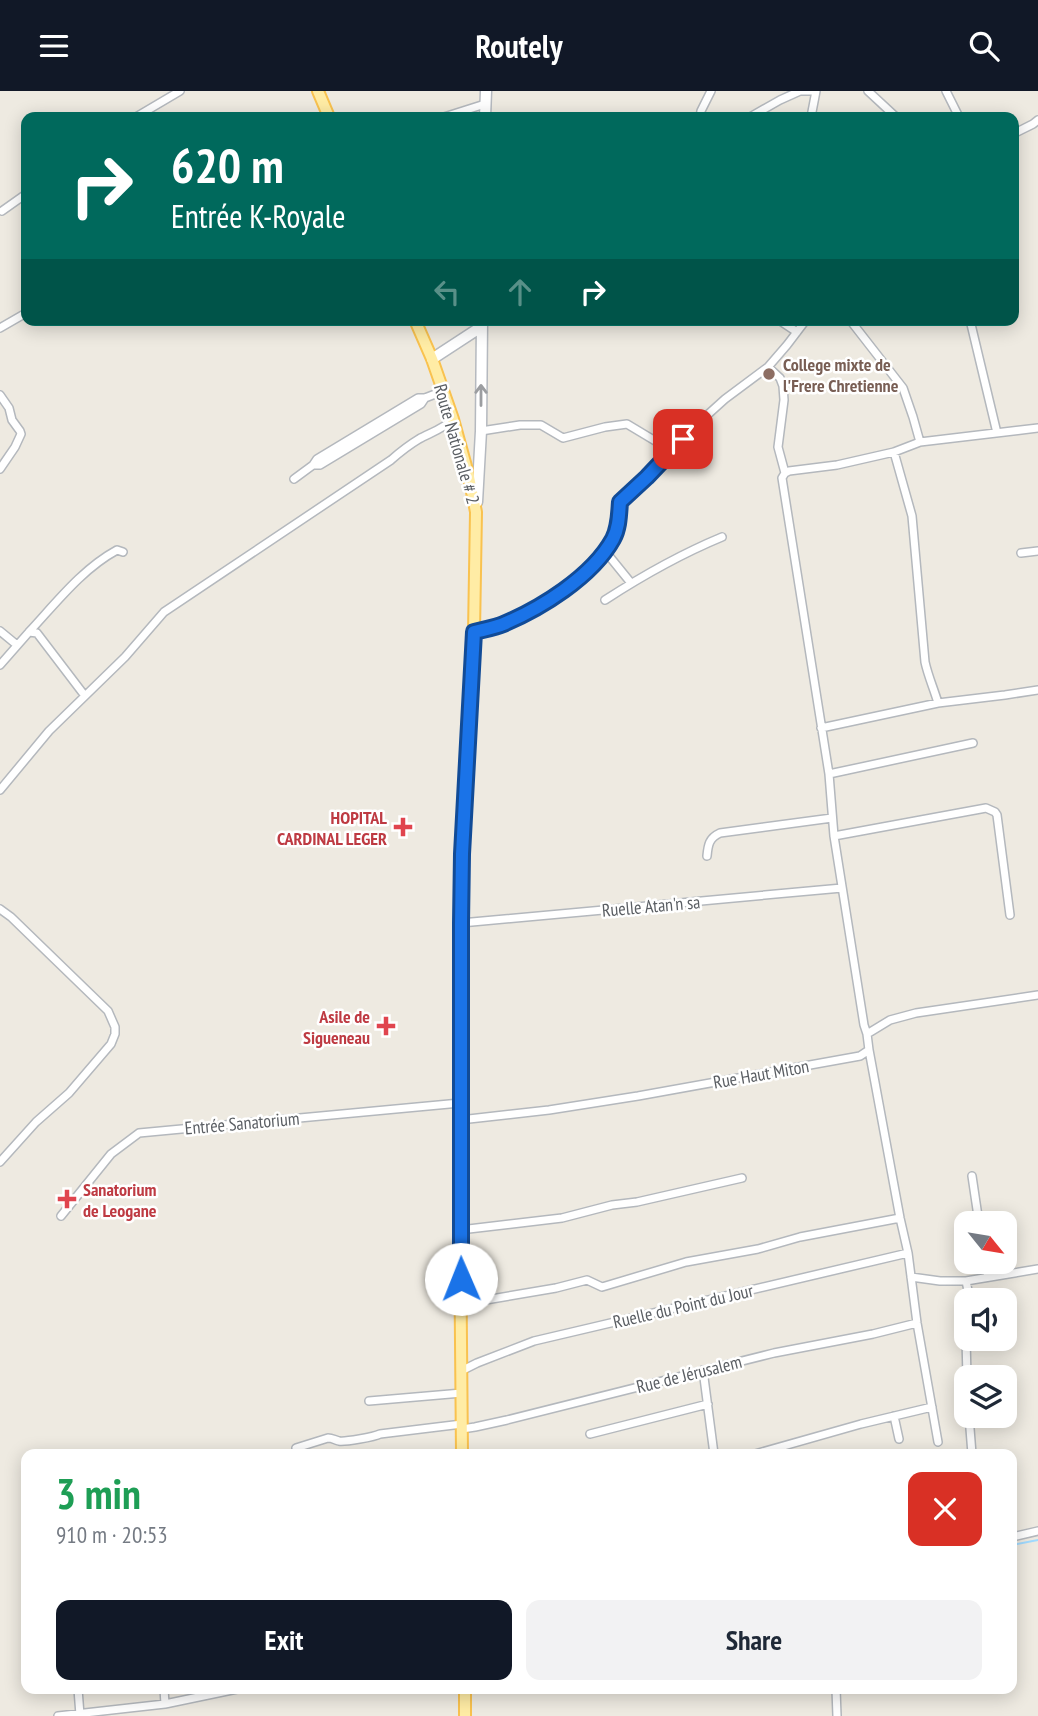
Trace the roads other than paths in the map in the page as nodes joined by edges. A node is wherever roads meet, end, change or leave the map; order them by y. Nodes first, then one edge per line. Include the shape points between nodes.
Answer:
1 (180, 91) edge
2 (318, 91) edge
3 (486, 91) edge
4 (711, 91) edge
5 (816, 91) edge
6 (868, 91) edge
7 (946, 91) edge
8 (485, 104) junction
9 (768, 107) junction
10 (144, 112) edge
11 (327, 112) edge
12 (460, 112) edge
13 (485, 112) edge
14 (701, 112) edge
15 (759, 112) edge
16 (766, 112) edge
17 (812, 112) edge
18 (891, 112) edge
19 (956, 112) edge
20 (1038, 120) edge
21 (1019, 131) edge
22 (21, 198) edge
23 (2, 211) edge
24 (21, 316) edge
25 (418, 326) edge
26 (477, 326) edge
27 (481, 326) edge
28 (787, 326) edge
29 (802, 326) edge
30 (855, 326) edge
31 (971, 326) edge
32 (0, 328) edge
33 (797, 333) junction
34 (432, 359) junction
35 (768, 367) junction
36 (443, 391) junction
37 (0, 395) edge
38 (453, 419) junction
39 (1038, 428) edge
40 (481, 431) junction
41 (997, 433) junction
42 (920, 442) junction
43 (672, 450) junction
44 (894, 452) junction
45 (0, 469) edge
46 (785, 473) junction
47 (294, 479) dead end
48 (476, 512) junction
49 (722, 537) dead end
50 (605, 551) junction
51 (1038, 551) edge
52 (123, 552) dead end
53 (1021, 553) dead end
54 (631, 583) junction
55 (605, 600) dead end
56 (0, 631) edge
57 (29, 632) junction
58 (474, 632) junction
59 (17, 645) junction
60 (0, 665) edge
61 (1038, 689) edge
62 (85, 696) junction
63 (938, 703) junction
64 (821, 728) junction
65 (972, 743) dead end
66 (829, 774) junction
67 (0, 790) edge
68 (832, 818) junction
69 (834, 836) junction
70 (707, 856) dead end
71 (842, 888) junction
72 (0, 909) edge
73 (1010, 915) dead end
74 (461, 923) junction
75 (1038, 995) edge
76 (867, 1034) junction
77 (869, 1050) junction
78 (460, 1103) junction
79 (460, 1120) junction
80 (0, 1162) edge
81 (972, 1176) dead end
82 (742, 1178) dead end
83 (977, 1211) edge
84 (61, 1216) dead end
85 (900, 1219) junction
86 (460, 1230) junction
87 (908, 1253) junction
88 (1038, 1269) edge
89 (987, 1274) edge
90 (911, 1277) junction
91 (988, 1277) junction
92 (966, 1281) junction
93 (968, 1288) edge
94 (462, 1304) junction
95 (918, 1323) junction
96 (703, 1370) junction
97 (461, 1371) junction
98 (462, 1393) junction
99 (369, 1401) dead end
100 (708, 1404) junction
101 (932, 1407) junction
102 (894, 1416) junction
103 (462, 1426) junction
104 (970, 1428) edge
105 (590, 1434) dead end
106 (900, 1439) dead end
107 (938, 1441) dead end
108 (296, 1448) dead end
109 (462, 1449) edge
110 (713, 1449) edge
111 (773, 1449) edge
112 (972, 1449) edge
113 (1038, 1531) edge
114 (1017, 1536) edge
115 (78, 1694) edge
116 (164, 1694) edge
117 (205, 1694) edge
118 (465, 1694) edge
119 (836, 1694) edge
120 (165, 1704) junction
121 (80, 1715) edge
122 (58, 1716) edge
123 (465, 1716) edge
124 (837, 1716) edge

1 - 10 street
2 - 11 main road
3 - 8 main road
4 - 14 street
5 - 9 street via 800,92
5 - 17 street
6 - 18 street
7 - 19 street
8 - 12 street
8 - 13 main road
9 - 15 street
9 - 16 street
20 - 21 street
22 - 23 street
24 - 32 street
25 - 34 main road, Route Nationale # 2
26 - 34 main road
40 -> 27 main road
28 - 33 street
29 - 33 street
30 - 42 street via 903,388
31 - 41 street
33 - 35 street
34 - 36 main road, Route Nationale # 2
35 - 43 street via 725,399
35 - 46 street via 783,386 778,447
36 - 38 main road, Route Nationale # 2
36 - 47 street
37 - 45 street via 20,431
38 - 48 main road, Route Nationale # 2
38 - 62 street via 164,612
39 - 41 street
40 - 43 street via 541,425 563,438 627,424
40 - 48 main road
41 - 42 street
42 - 44 street
43 - 50 street via 620,502 614,538
44 - 46 street
44 - 63 street via 912,516 925,662
46 - 64 street via 782,485
48 - 58 main road, Route Nationale # 2
49 - 54 street
50 - 54 street
50 - 58 street via 583,575 543,604
51 - 53 street
52 - 57 street via 117,550 99,561
54 - 55 street
56 - 59 street
57 - 59 street
57 - 62 street via 37,633
58 - 74 main road, Route Nationale # 2
59 - 60 street
61 - 63 street
62 - 67 street
63 - 64 street
64 - 66 street
65 - 66 street
66 - 68 street
68 - 69 street
68 - 70 street via 720,833 708,843
69 - 71 street
69 - 73 street via 990,809 997,815
71 - 74 street, Ruelle Atan'n sa
71 - 76 street
72 - 80 street via 89,991 108,1011 115,1027 111,1044
74 - 78 main road, Route Nationale # 2
75 - 76 street via 916,1013 890,1020
76 - 77 street
77 - 79 street, Rue Haut Miton via 814,1065 638,1096
77 - 85 street
78 - 79 main road, Route Nationale # 2
78 - 84 street, Entrée Sanatorium via 139,1133 111,1154
79 - 86 main road, Route Nationale # 2
81 - 83 street
82 - 86 street via 562,1218
85 - 87 street
85 - 94 street via 686,1262 602,1287 587,1280
86 - 94 main road, Route Nationale # 2
87 - 90 street
87 - 97 street, Ruelle du Point du Jour via 534,1341
88 - 91 street
89 - 91 street
90 - 92 street
90 - 95 street
91 - 92 street
92 - 93 street
94 - 97 main road, Route Nationale # 2
95 - 96 street, Rue de Jérusalem
95 - 101 street
96 - 100 street
96 - 103 street, Rue de Jérusalem via 496,1422
97 - 98 main road, Route Nationale # 2
98 - 99 street
98 - 103 main road, Route Nationale # 2
100 - 105 street
100 - 110 street
101 - 102 street
101 - 107 street
102 - 106 street
102 - 111 street
103 - 108 street, Rue de Jérusalem via 339,1441 333,1438
103 - 109 main road, Route Nationale # 2
104 - 112 street
113 - 114 street
115 - 121 street
116 - 120 street
117 - 120 street
118 - 123 main road
119 - 124 street
120 - 121 street
121 - 122 street

